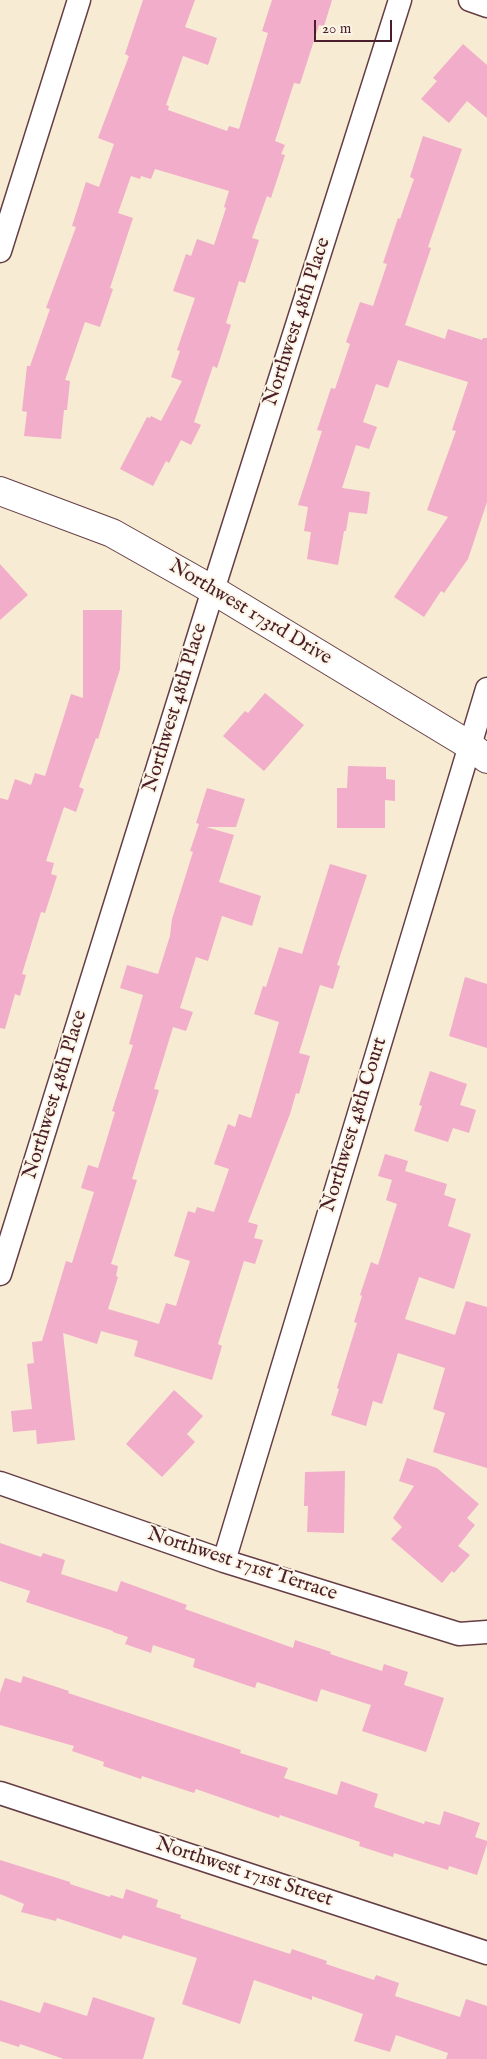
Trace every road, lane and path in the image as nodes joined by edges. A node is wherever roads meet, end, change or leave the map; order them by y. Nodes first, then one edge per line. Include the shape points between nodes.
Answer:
1 (79, 0) edge
2 (400, 0) edge
3 (470, 0) edge
4 (487, 6) edge
5 (0, 250) edge
6 (0, 491) edge
7 (213, 590) junction
8 (487, 689) edge
9 (478, 752) edge
10 (0, 1274) edge
11 (0, 1483) edge
12 (224, 1561) junction
13 (487, 1632) edge
14 (0, 1793) edge
15 (487, 1953) edge

1 - 5 street
2 - 7 street, Northwest 48th Place
3 - 4 street
6 - 7 street, Northwest 173rd Drive via 112,534
7 - 9 street, Northwest 173rd Drive
7 - 10 street, Northwest 48th Place
8 - 9 street, Northwest 48th Court
9 - 12 street, Northwest 48th Court
11 - 12 street, Northwest 171st Terrace
12 - 13 street, Northwest 171st Terrace via 459,1634
14 - 15 street, Northwest 171st Street

